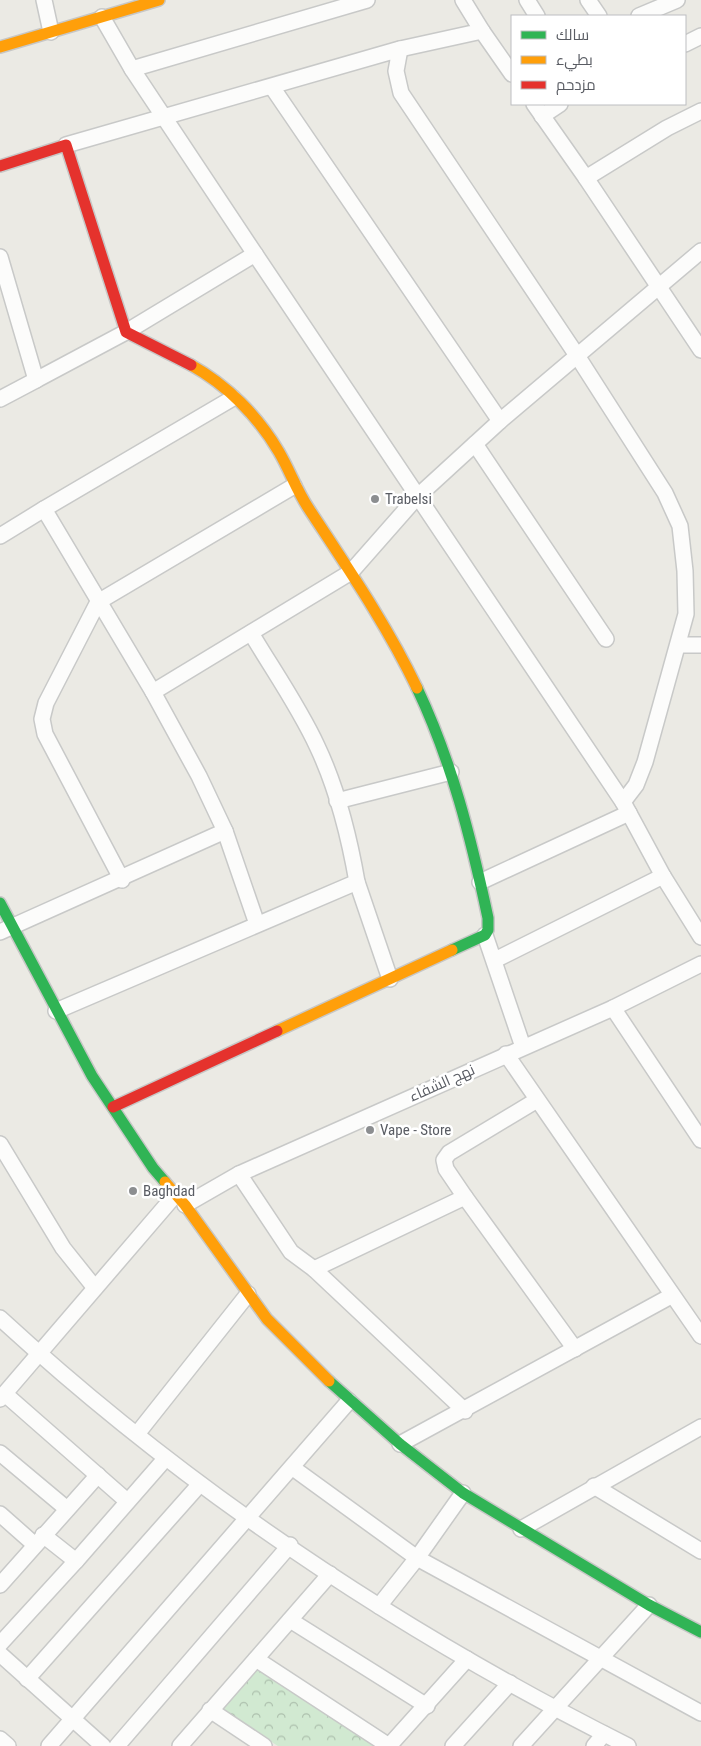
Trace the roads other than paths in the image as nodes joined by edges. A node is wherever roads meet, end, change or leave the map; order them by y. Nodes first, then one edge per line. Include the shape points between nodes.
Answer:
1 (44, 0) edge
2 (159, 0) edge
3 (367, 0) edge
4 (463, 0) edge
5 (527, 0) edge
6 (588, 0) edge
7 (677, 0) edge
8 (652, 4) edge
9 (536, 15) edge
10 (598, 15) edge
11 (640, 15) edge
12 (102, 17) junction
13 (482, 31) junction
14 (51, 32) junction
15 (701, 36) edge
16 (686, 44) edge
17 (0, 48) edge
18 (400, 49) junction
19 (132, 68) junction
20 (511, 73) edge
21 (272, 87) junction
22 (556, 105) edge
23 (538, 110) edge
24 (701, 111) edge
25 (167, 118) junction
26 (66, 145) junction
27 (0, 166) edge
28 (586, 178) junction
29 (701, 251) edge
30 (256, 254) junction
31 (0, 257) edge
32 (658, 286) junction
33 (126, 332) junction
34 (701, 350) edge
35 (576, 354) junction
36 (36, 380) junction
37 (233, 398) junction
38 (0, 399) edge
39 (500, 420) junction
40 (475, 444) junction
41 (294, 486) junction
42 (417, 497) junction
43 (44, 509) junction
44 (0, 536) edge
45 (350, 572) junction
46 (98, 602) junction
47 (251, 633) junction
48 (606, 639) dead end
49 (678, 645) junction
50 (701, 645) edge
51 (153, 692) junction
52 (451, 772) junction
53 (337, 800) junction
54 (626, 807) junction
55 (226, 832) junction
56 (663, 876) junction
57 (122, 880) junction
58 (357, 882) junction
59 (480, 882) junction
60 (0, 903) edge
61 (257, 924) junction
62 (7, 930) edge
63 (485, 935) junction
64 (701, 938) edge
65 (495, 960) junction
66 (701, 964) edge
67 (390, 979) junction
68 (613, 1008) junction
69 (56, 1011) junction
70 (522, 1047) junction
71 (506, 1054) junction
72 (537, 1100) junction
73 (113, 1107) junction
74 (701, 1140) edge
75 (0, 1144) edge
76 (239, 1174) junction
77 (465, 1196) junction
78 (180, 1199) junction
79 (314, 1269) junction
80 (96, 1288) junction
81 (248, 1294) junction
82 (671, 1296) junction
83 (0, 1318) edge
84 (701, 1336) edge
85 (575, 1349) junction
86 (40, 1355) junction
87 (3, 1397) edge
88 (350, 1401) junction
89 (465, 1411) junction
90 (701, 1427) edge
91 (136, 1434) junction
92 (400, 1444) junction
93 (0, 1453) edge
94 (165, 1458) junction
95 (292, 1468) junction
96 (98, 1475) junction
97 (200, 1484) junction
98 (594, 1486) junction
99 (463, 1492) junction
100 (128, 1501) junction
101 (67, 1508) junction
102 (0, 1514) edge
103 (247, 1519) junction
104 (522, 1529) junction
105 (39, 1540) junction
106 (290, 1545) junction
107 (701, 1550) edge
108 (417, 1558) junction
109 (76, 1561) junction
110 (330, 1574) junction
111 (0, 1583) edge
112 (648, 1605) junction
113 (379, 1606) junction
114 (290, 1620) junction
115 (701, 1632) edge
116 (0, 1644) edge
117 (0, 1654) edge
118 (602, 1658) junction
119 (256, 1659) junction
120 (467, 1659) junction
121 (27, 1679) junction
122 (510, 1682) junction
123 (427, 1706) junction
124 (554, 1708) junction
125 (210, 1710) junction
126 (701, 1713) edge
127 (71, 1719) junction
128 (604, 1734) junction
129 (0, 1739) edge
130 (8, 1746) edge
131 (49, 1746) edge
132 (103, 1746) edge
133 (117, 1746) edge
134 (180, 1746) edge
135 (264, 1746) edge
136 (389, 1746) edge
137 (453, 1746) edge
138 (521, 1746) edge
139 (594, 1746) edge
140 (628, 1746) edge

1 - 14 street
2 - 12 street
3 - 19 street
4 - 13 street
5 - 9 street
6 - 10 street
7 - 8 street
8 - 11 street
12 - 14 street
12 - 19 street
13 - 18 street
13 - 20 street
14 - 17 street
15 - 16 street
18 - 21 street
18 - 35 street via 396,71 401,93
19 - 25 street
21 - 25 street
21 - 39 street
22 - 23 street
23 - 28 street
24 - 28 street
25 - 26 street
25 - 30 street
26 - 27 street
26 - 33 street
28 - 32 street
29 - 32 street
30 - 33 street
30 - 42 street
31 - 36 street
32 - 34 street
32 - 35 street
33 - 36 street
33 - 37 street via 187,363 216,381
35 - 39 street
35 - 49 street via 665,493 680,526 686,614
36 - 38 street
37 - 41 street via 255,418 280,453
37 - 43 street
39 - 40 street
40 - 42 street
40 - 48 street
41 - 45 street
41 - 46 street
42 - 45 street
42 - 54 street
43 - 44 street
43 - 46 street
45 - 47 street
45 - 52 street via 418,689
46 - 51 street
46 - 57 street via 46,704 42,719 45,734
47 - 51 street
47 - 53 street via 316,745
49 - 50 street
49 - 54 street via 645,762
51 - 55 street
52 - 53 street
52 - 59 street
53 - 58 street
54 - 56 street
54 - 59 street
55 - 57 street
55 - 61 street
56 - 64 street
56 - 65 street
57 - 62 street
58 - 61 street
58 - 67 street
59 - 63 street via 488,918
60 - 62 street
61 - 69 street
62 - 69 street
63 - 65 street
63 - 67 street
65 - 70 street
66 - 68 street, نهج الشفاء
67 - 73 street
68 - 70 street, نهج الشفاء
68 - 74 street
69 - 73 street
70 - 71 street, نهج الشفاء
71 - 72 street
71 - 76 street, نهج الشفاء
72 - 77 street via 449,1153 444,1160 446,1168
72 - 82 street
73 - 78 street via 152,1168
75 - 80 street via 62,1248
76 - 78 street, نهج الشفاء
76 - 79 street via 292,1252
77 - 79 street
77 - 85 street
78 - 80 street, نهج الشفاء
78 - 81 street
79 - 89 street
80 - 86 street, نهج الشفاء
81 - 88 street via 268,1319
81 - 91 street
82 - 84 street
82 - 85 street
83 - 86 street
85 - 89 street
86 - 87 street, نهج الشفاء
86 - 91 street
87 - 96 street
88 - 92 street
88 - 95 street
89 - 92 street
90 - 98 street
91 - 94 street
92 - 99 street
93 - 101 street
94 - 97 street
94 - 100 street
95 - 103 street
95 - 108 street
96 - 100 street
96 - 101 street
97 - 103 street
97 - 121 street
98 - 104 street
98 - 107 street
99 - 104 street
99 - 108 street
100 - 109 street
101 - 105 street
102 - 105 street
103 - 106 street
103 - 127 street
104 - 112 street
105 - 109 street
105 - 111 street
106 - 110 street
106 - 133 street
108 - 113 street
108 - 118 street
109 - 116 street
110 - 113 street
110 - 114 street
112 - 115 street
112 - 118 street
113 - 120 street
114 - 119 street
114 - 123 street
117 - 121 street
118 - 124 street
118 - 126 street
119 - 125 street
119 - 136 street
120 - 122 street
120 - 123 street
121 - 127 street
122 - 124 street
122 - 137 street
123 - 136 street
124 - 128 street
124 - 138 street
125 - 134 street
125 - 135 street
127 - 131 street
127 - 132 street
128 - 139 street
128 - 140 street
129 - 130 street

